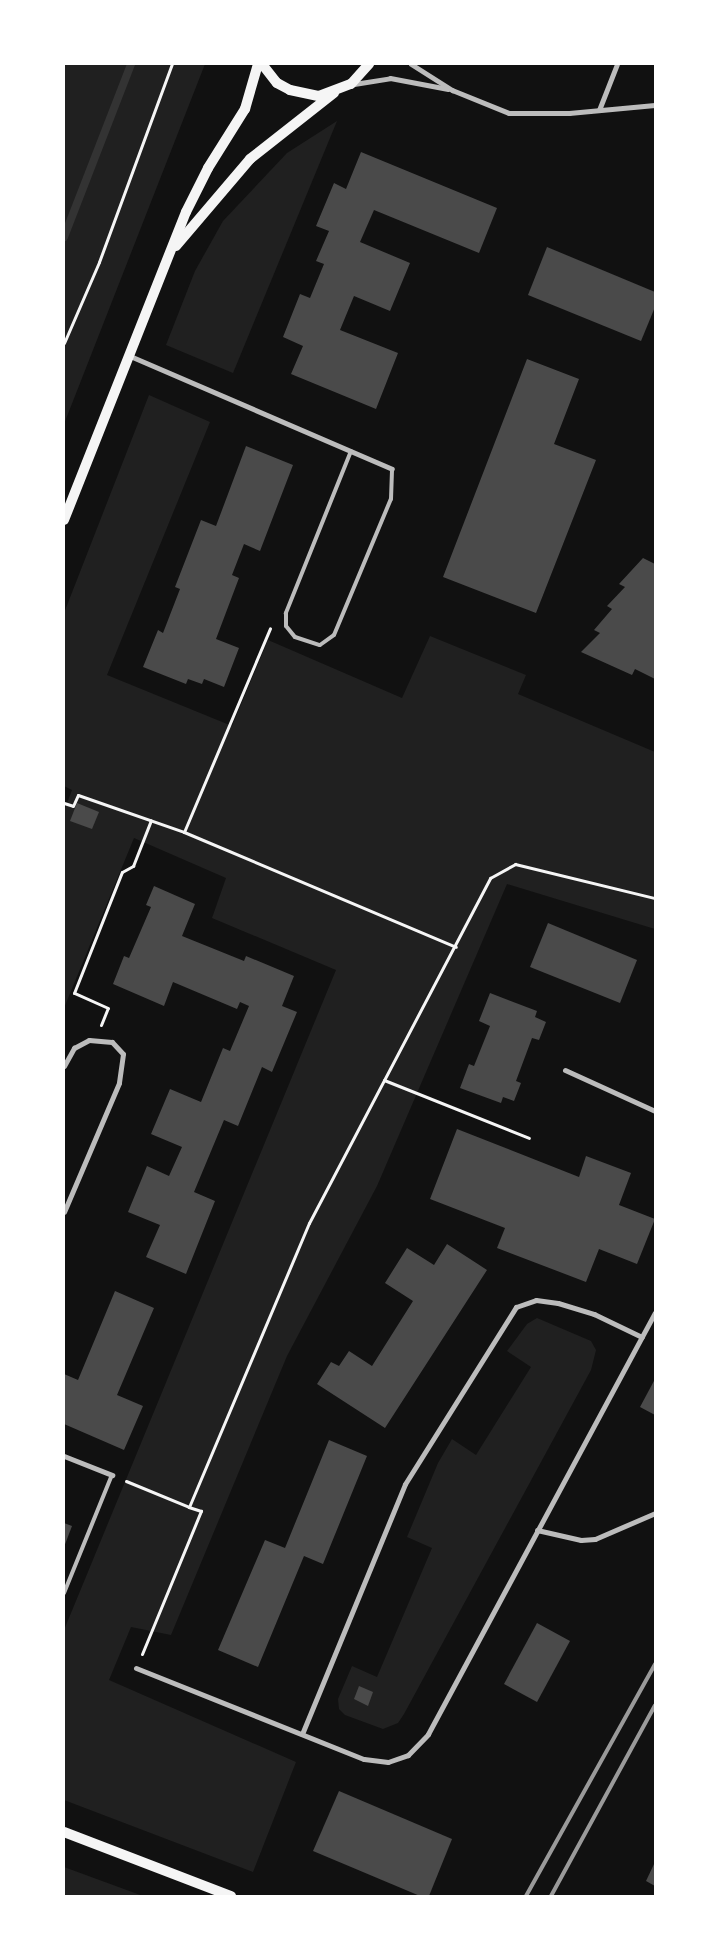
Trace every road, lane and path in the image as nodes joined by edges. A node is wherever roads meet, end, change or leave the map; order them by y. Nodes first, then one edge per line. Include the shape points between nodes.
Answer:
1 (172, 64) edge
2 (258, 64) edge
3 (262, 64) edge
4 (368, 64) edge
5 (411, 64) edge
6 (616, 64) edge
7 (351, 84) junction
8 (452, 90) junction
9 (334, 93) junction
10 (655, 105) edge
11 (599, 110) junction
12 (172, 251) junction
13 (64, 343) edge
14 (130, 356) junction
15 (351, 451) junction
16 (392, 469) joint
17 (64, 520) edge
18 (285, 622) junction
19 (64, 803) edge
20 (151, 820) junction
21 (184, 832) junction
22 (655, 898) edge
23 (456, 947) junction
24 (95, 1040) junction
25 (64, 1066) edge
26 (566, 1070) dead end
27 (384, 1080) junction
28 (655, 1111) edge
29 (529, 1138) dead end
30 (64, 1212) edge
31 (655, 1312) edge
32 (642, 1337) junction
33 (64, 1456) edge
34 (112, 1475) junction
35 (189, 1506) junction
36 (655, 1513) edge
37 (537, 1530) junction
38 (64, 1593) edge
39 (136, 1668) joint
40 (302, 1734) junction
41 (64, 1832) edge
42 (231, 1896) edge

1 - 13 path via 100,262
2 - 12 main road via 245,109 193,196
3 - 9 main road via 277,83 290,90 319,96
4 - 7 main road
5 - 8 street
6 - 11 street
7 - 8 street via 390,78
7 - 9 main road
8 - 11 street via 517,114
9 - 12 main road via 244,164
10 - 11 street
12 - 14 main road
14 - 15 street
14 - 17 main road
15 - 16 street
15 - 18 lane
16 - 18 lane via 391,499 334,635 326,643 312,644 292,635
18 - 21 path via 272,626 266,633
19 - 20 path via 73,806 78,795
20 - 21 path
20 - 24 path via 133,866 122,872 74,993 108,1008
21 - 23 path
22 - 23 path via 515,864 490,878
23 - 27 path
24 - 25 street via 74,1048
24 - 30 street via 117,1045 123,1054 122,1073 80,1181
26 - 28 street
27 - 29 path
27 - 35 path via 309,1223
31 - 32 street
32 - 37 street
32 - 40 street via 594,1314 558,1303 528,1301 512,1312 405,1484
33 - 34 street
34 - 35 path
34 - 38 lane
35 - 39 path via 201,1511
36 - 37 street via 595,1539 581,1540
37 - 40 street via 428,1734 414,1751 396,1760 372,1761
39 - 40 street
41 - 42 main road

